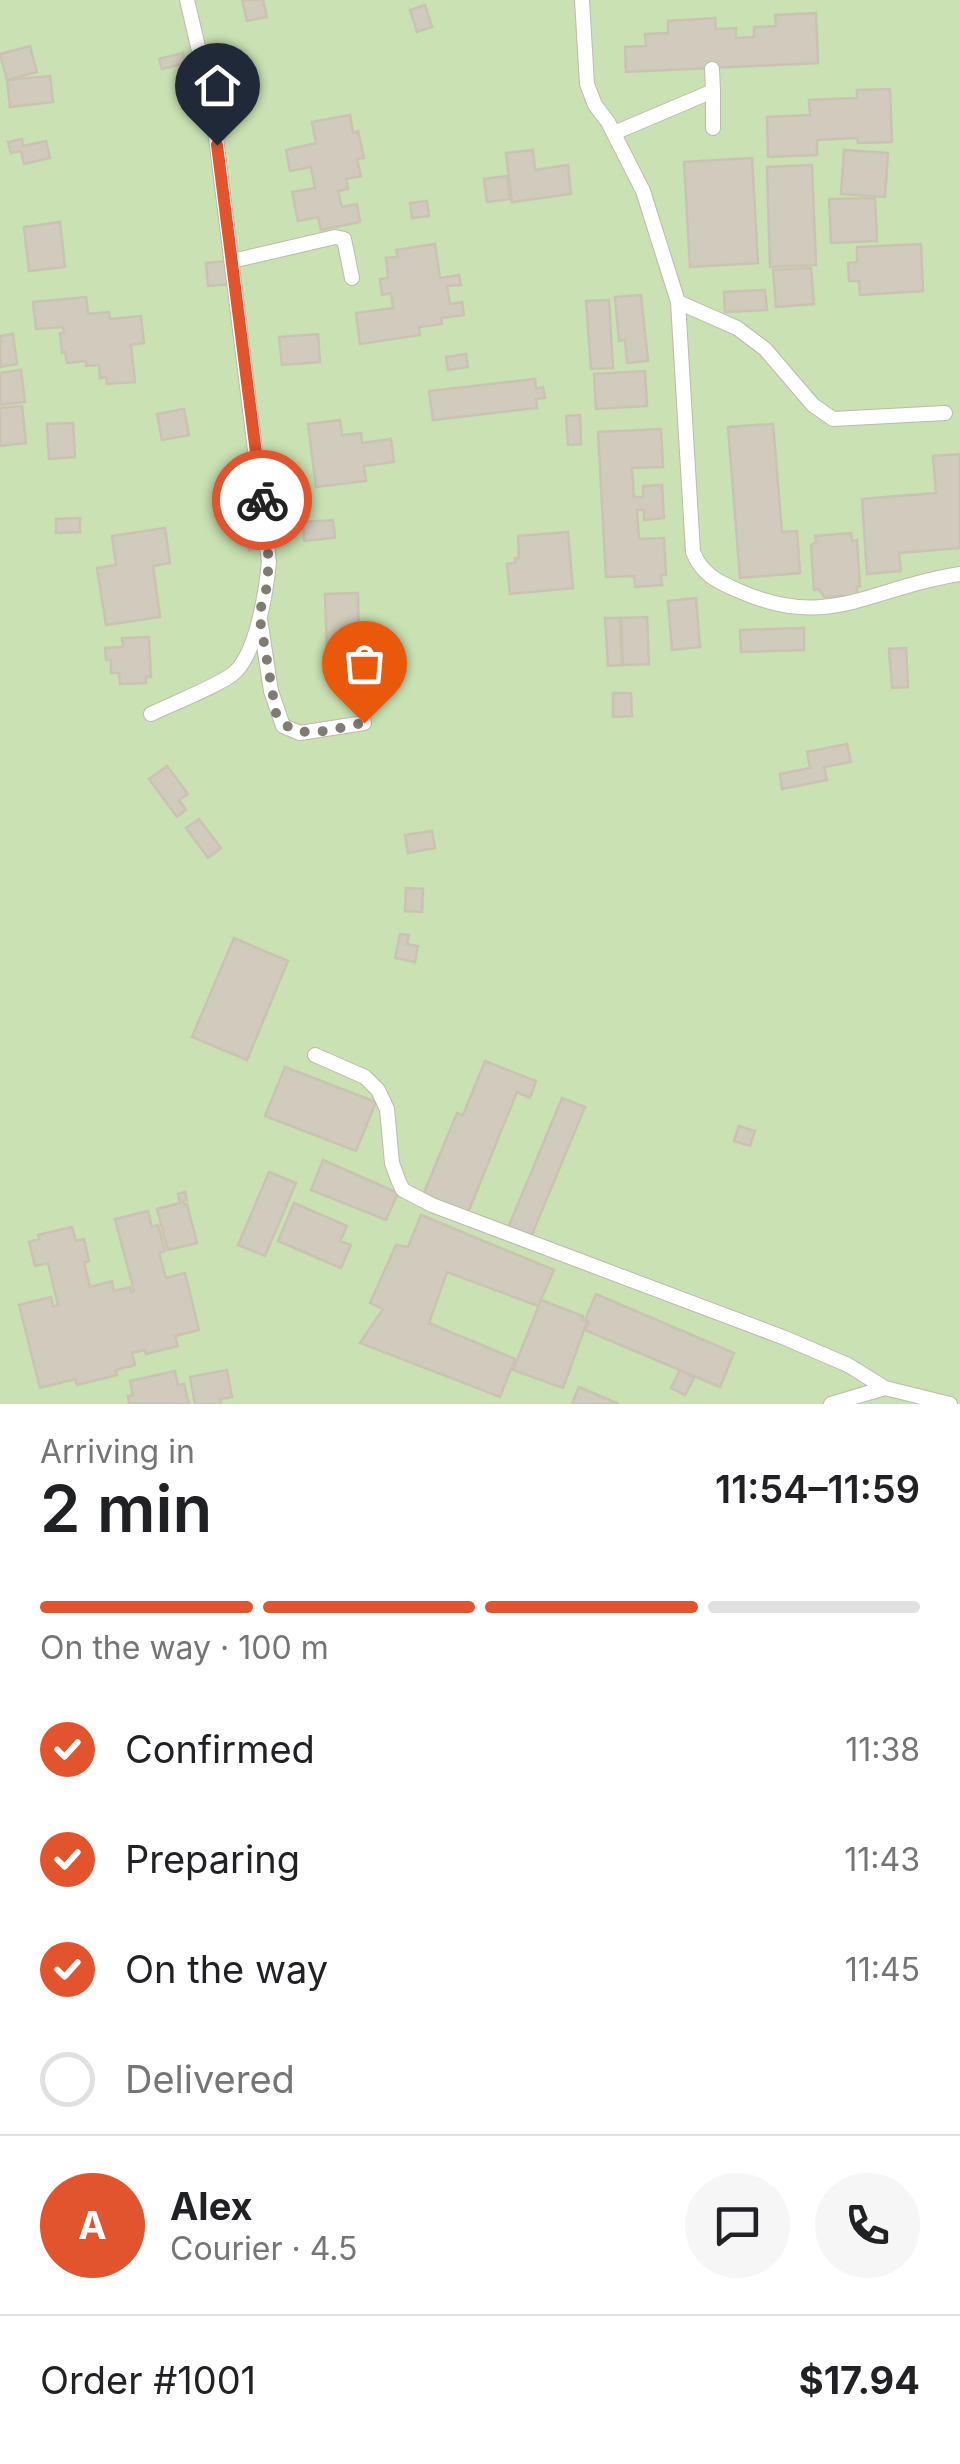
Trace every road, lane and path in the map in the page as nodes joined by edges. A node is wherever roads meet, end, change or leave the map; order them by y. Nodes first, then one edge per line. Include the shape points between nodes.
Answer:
1 (187, 0) edge
2 (582, 0) edge
3 (712, 68) dead end
4 (713, 91) junction
5 (713, 128) dead end
6 (614, 134) junction
7 (232, 261) junction
8 (352, 278) dead end
9 (678, 302) junction
10 (945, 413) dead end
11 (960, 574) edge
12 (259, 614) junction
13 (151, 714) dead end
14 (364, 723) dead end
15 (315, 1055) dead end
16 (885, 1388) junction
17 (831, 1404) edge
18 (950, 1404) edge

1 - 7 lane via 212,106
2 - 6 lane via 587,84
3 - 4 lane
4 - 5 lane
4 - 6 lane
6 - 9 lane via 643,191
7 - 8 lane via 344,238
7 - 12 lane via 269,562
9 - 10 lane via 751,338 832,419
9 - 11 lane via 699,568 768,604 800,610
12 - 13 lane via 234,673
12 - 14 lane via 283,726 300,733
15 - 16 lane via 365,1077 383,1096 392,1163 404,1190 786,1338
16 - 17 lane
16 - 18 lane

